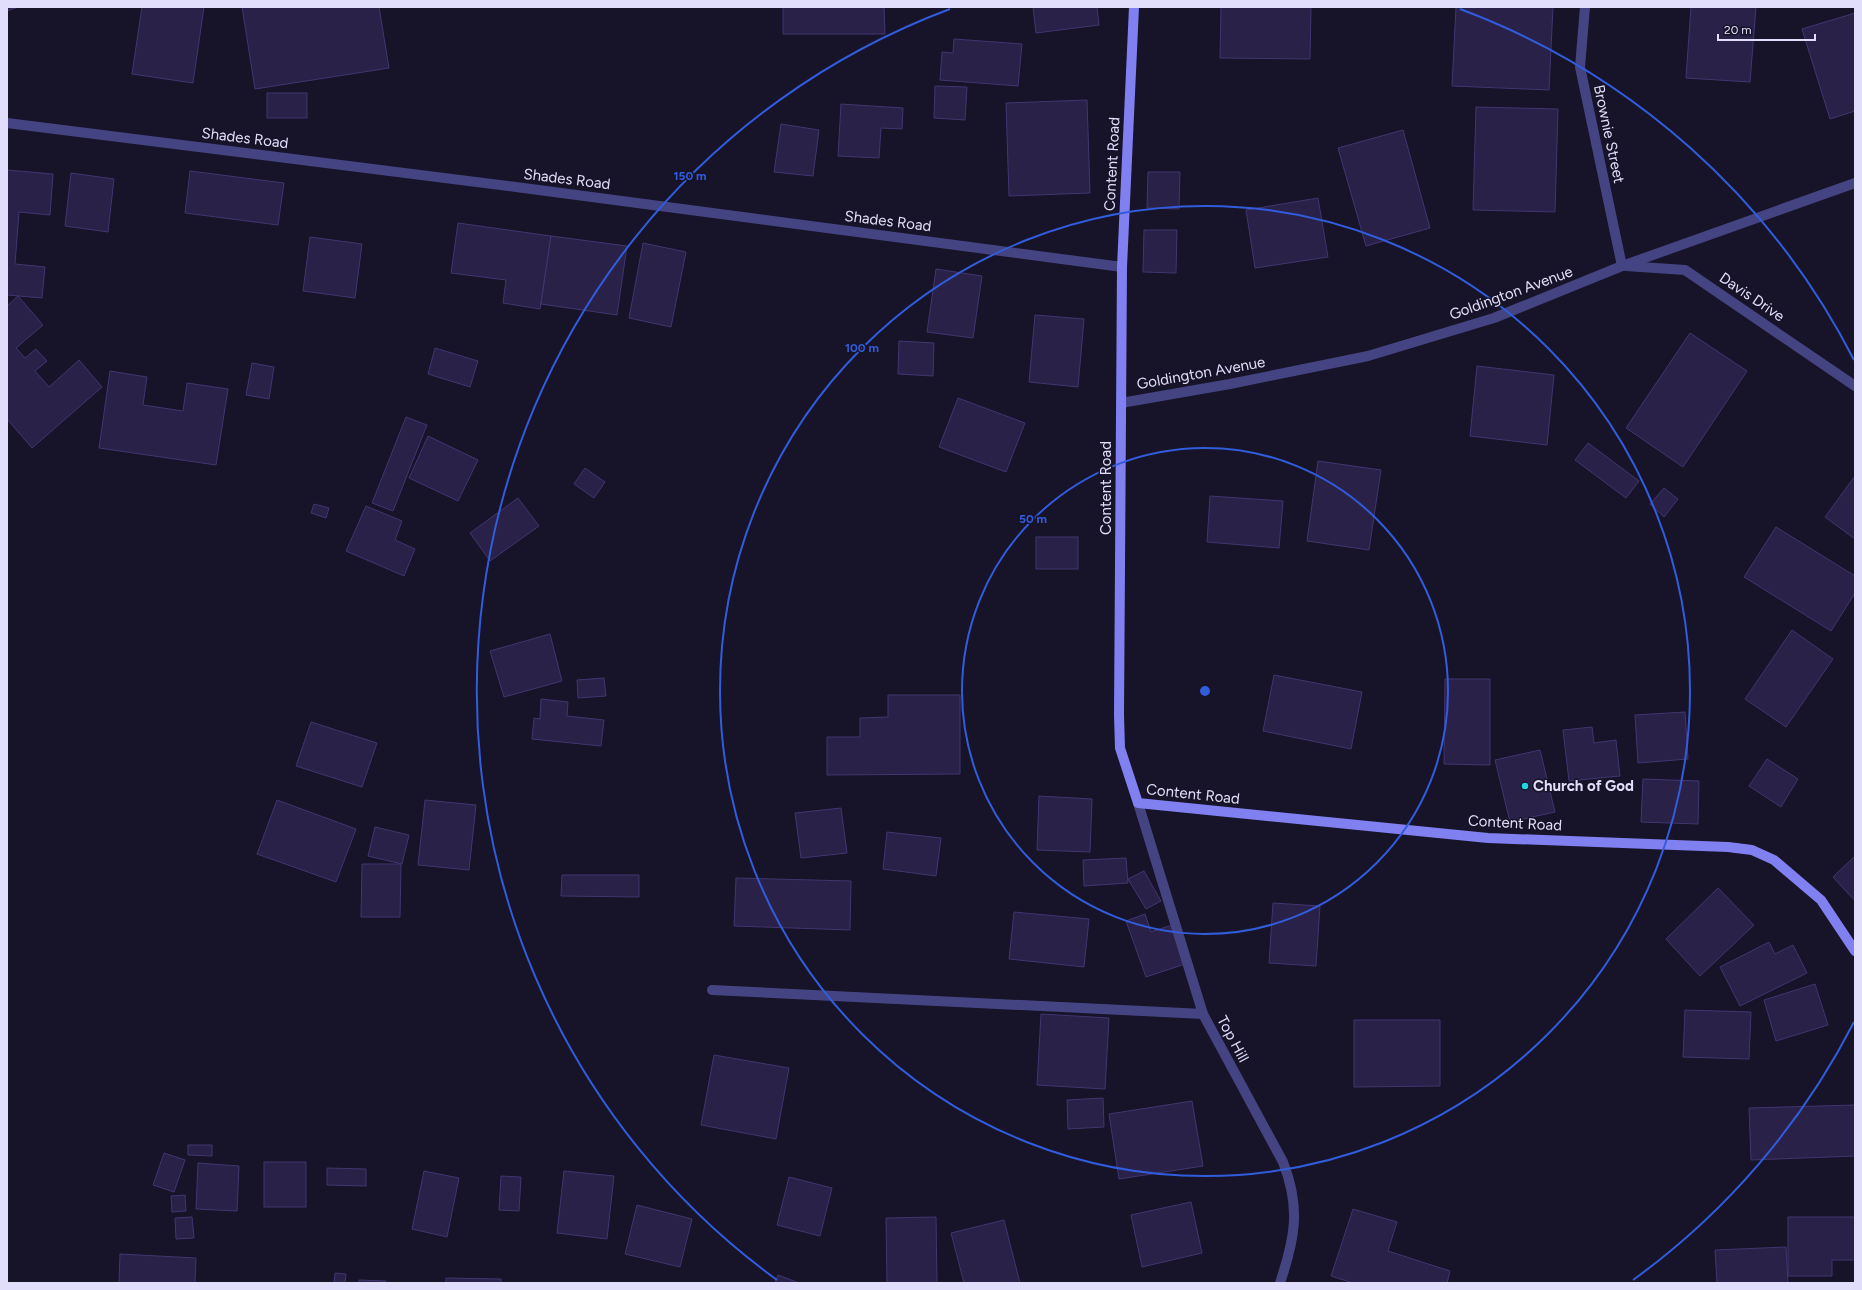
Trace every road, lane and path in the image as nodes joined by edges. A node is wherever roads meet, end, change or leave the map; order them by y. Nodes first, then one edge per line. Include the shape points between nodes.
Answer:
1 (1134, 7) edge
2 (1585, 7) edge
3 (7, 123) edge
4 (1855, 183) edge
5 (1622, 266) junction
6 (1122, 267) junction
7 (1855, 386) edge
8 (1121, 403) junction
9 (1138, 803) junction
10 (1855, 951) edge
11 (712, 990) dead end
12 (1203, 1014) junction
13 (1280, 1283) edge

1 - 6 street, Content Road
2 - 5 street, Brownie Street via 1580,67
3 - 6 street, Shades Road
4 - 5 street, Goldington Avenue
5 - 7 street, Davis Drive via 1685,270
5 - 8 street, Goldington Avenue via 1494,318 1368,356
6 - 8 street, Content Road
8 - 9 street, Content Road via 1120,748
9 - 10 street, Content Road via 1488,838 1752,850 1774,860 1821,900
9 - 12 street, Top Hill
11 - 12 street
12 - 13 street, Top Hill via 1289,1177 1295,1207 1294,1236

